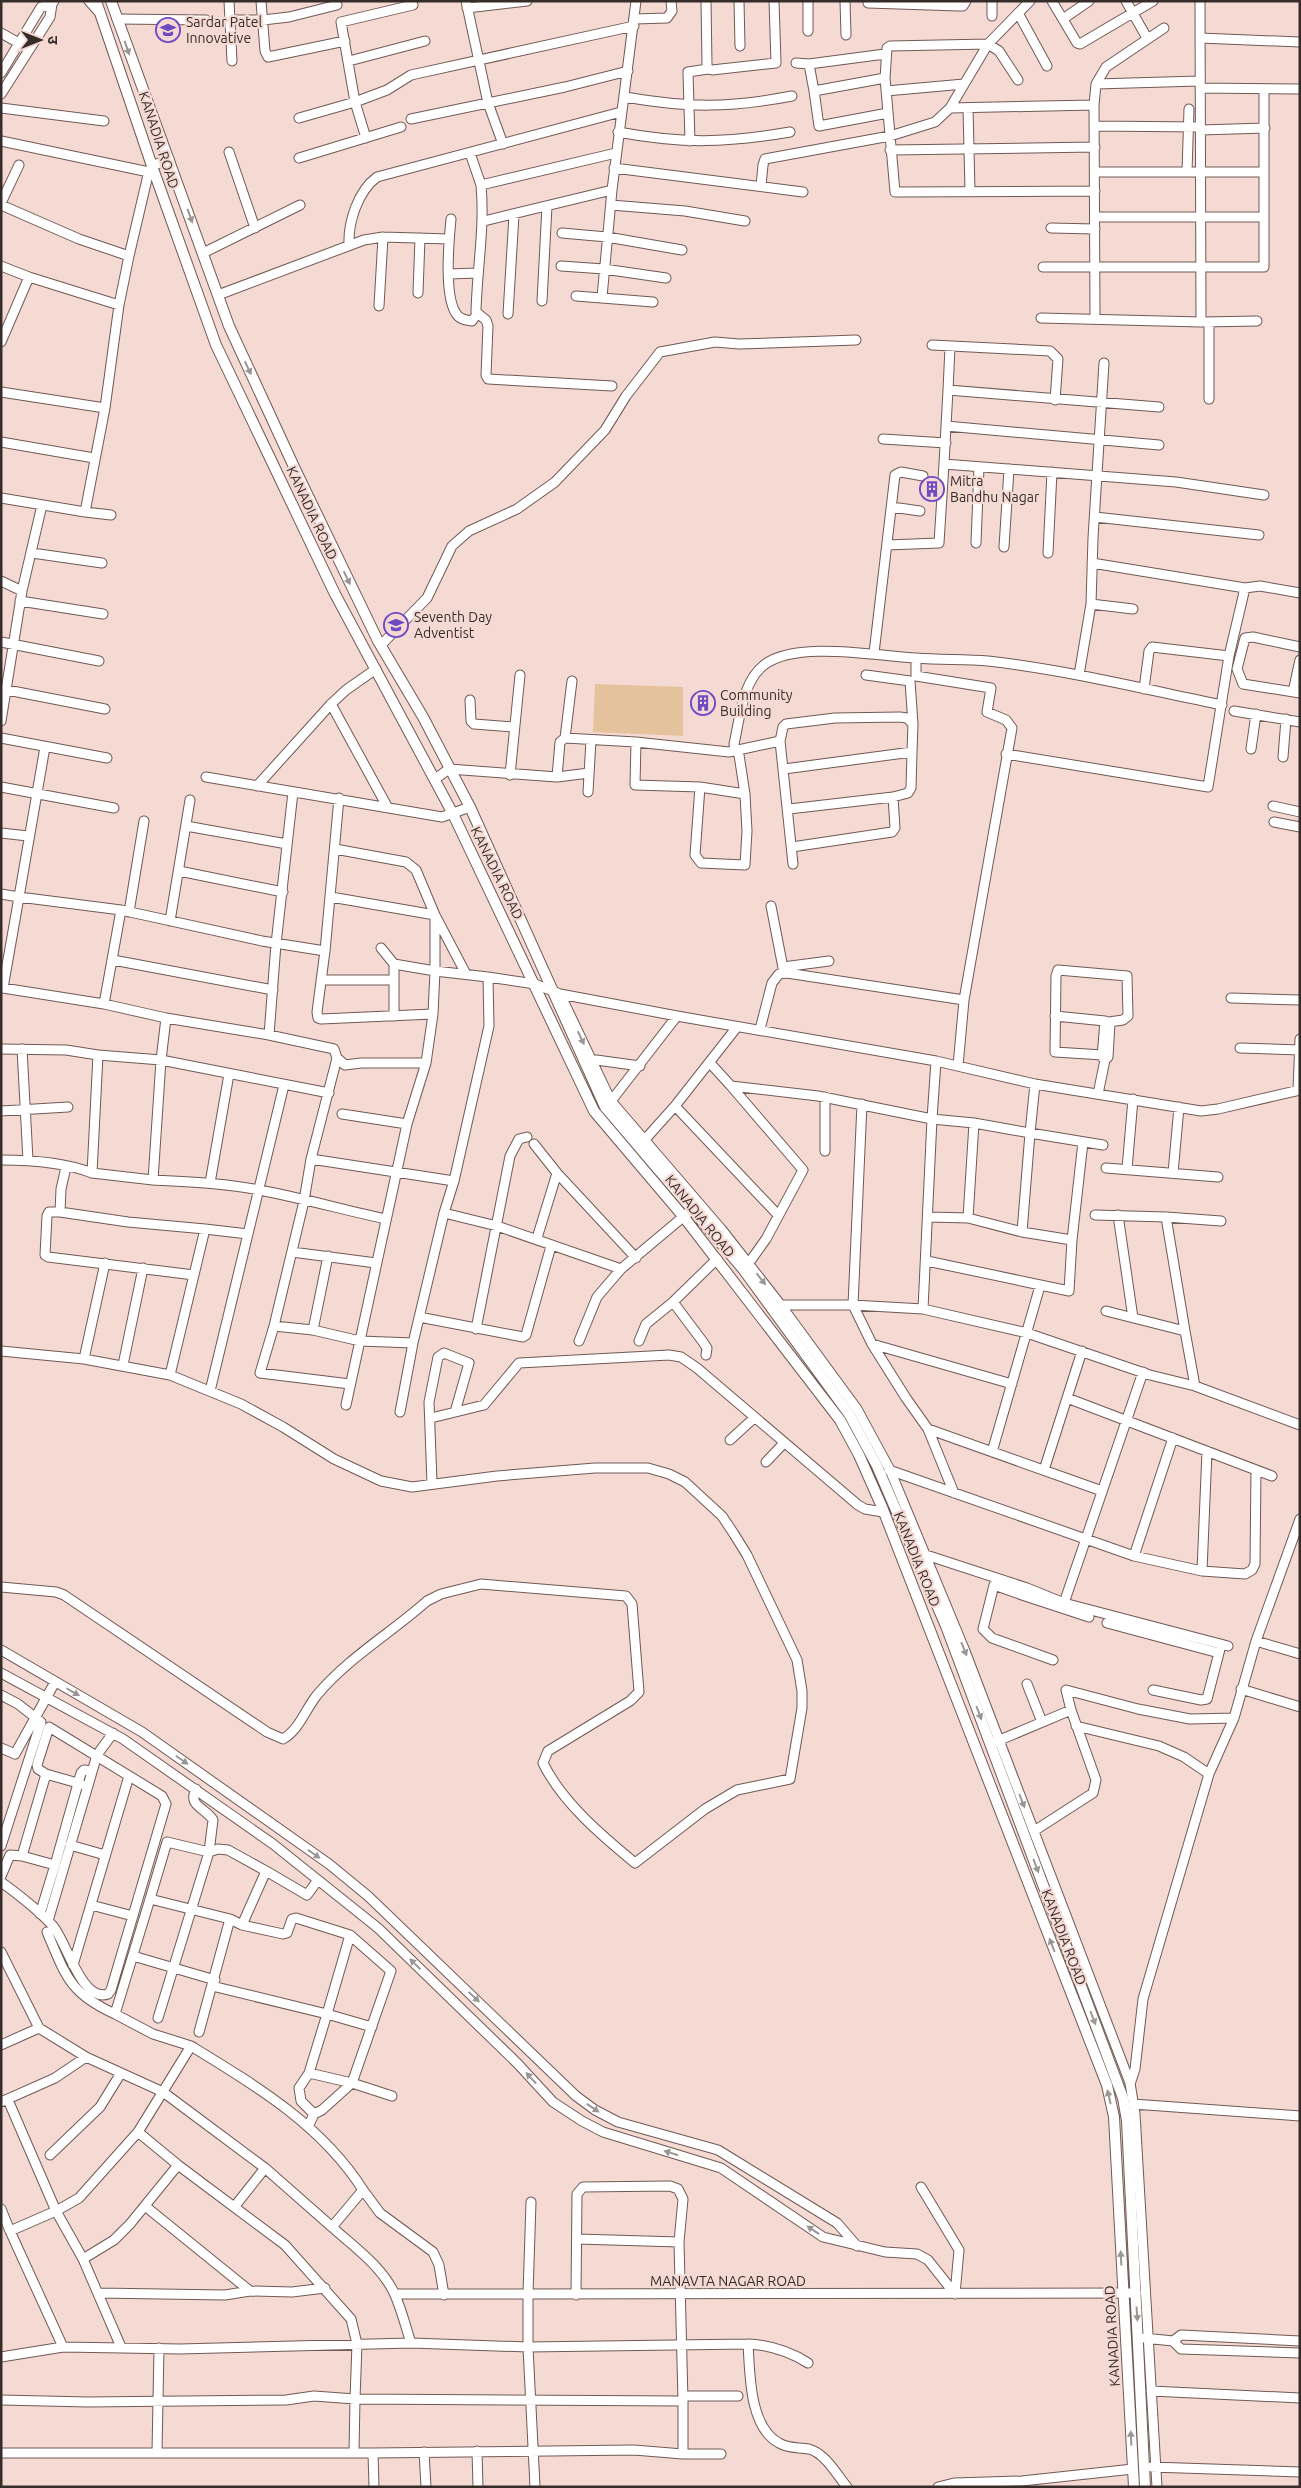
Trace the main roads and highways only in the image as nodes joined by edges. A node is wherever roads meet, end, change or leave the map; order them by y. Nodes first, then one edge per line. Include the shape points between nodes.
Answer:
1 (111, 1) edge
2 (98, 6) edge
3 (222, 308) junction
4 (205, 315) junction
5 (295, 469) junction
6 (279, 476) junction
7 (497, 865) junction
8 (481, 872) junction
9 (536, 958) junction
10 (526, 965) junction
11 (1133, 2186) junction
12 (1118, 2192) junction
13 (1134, 2487) edge
14 (1145, 2487) edge

1 -> 3 main road, KANADIA ROAD
2 - 4 main road, KANADIA ROAD via 131,100 150,169
3 - 4 main road
3 -> 5 main road, KANADIA ROAD
4 - 6 main road, KANADIA ROAD via 216,345
5 - 6 main road
5 -> 7 main road, KANADIA ROAD via 381,645 424,718
6 - 8 main road, KANADIA ROAD via 335,594 435,779
7 - 8 main road
7 - 9 main road, KANADIA ROAD
8 - 10 main road, KANADIA ROAD
9 - 10 main road
9 -> 11 main road, KANADIA ROAD via 608,1104 776,1305 853,1411 869,1440 877,1466 919,1554 974,1688 1124,2098 1132,2111
12 -> 10 main road, KANADIA ROAD via 1114,2117 1107,2085 859,1455 840,1420 718,1259 594,1111
11 - 12 main road
11 -> 14 main road, KANADIA ROAD via 1136,2293 1143,2338
13 -> 12 main road, KANADIA ROAD

